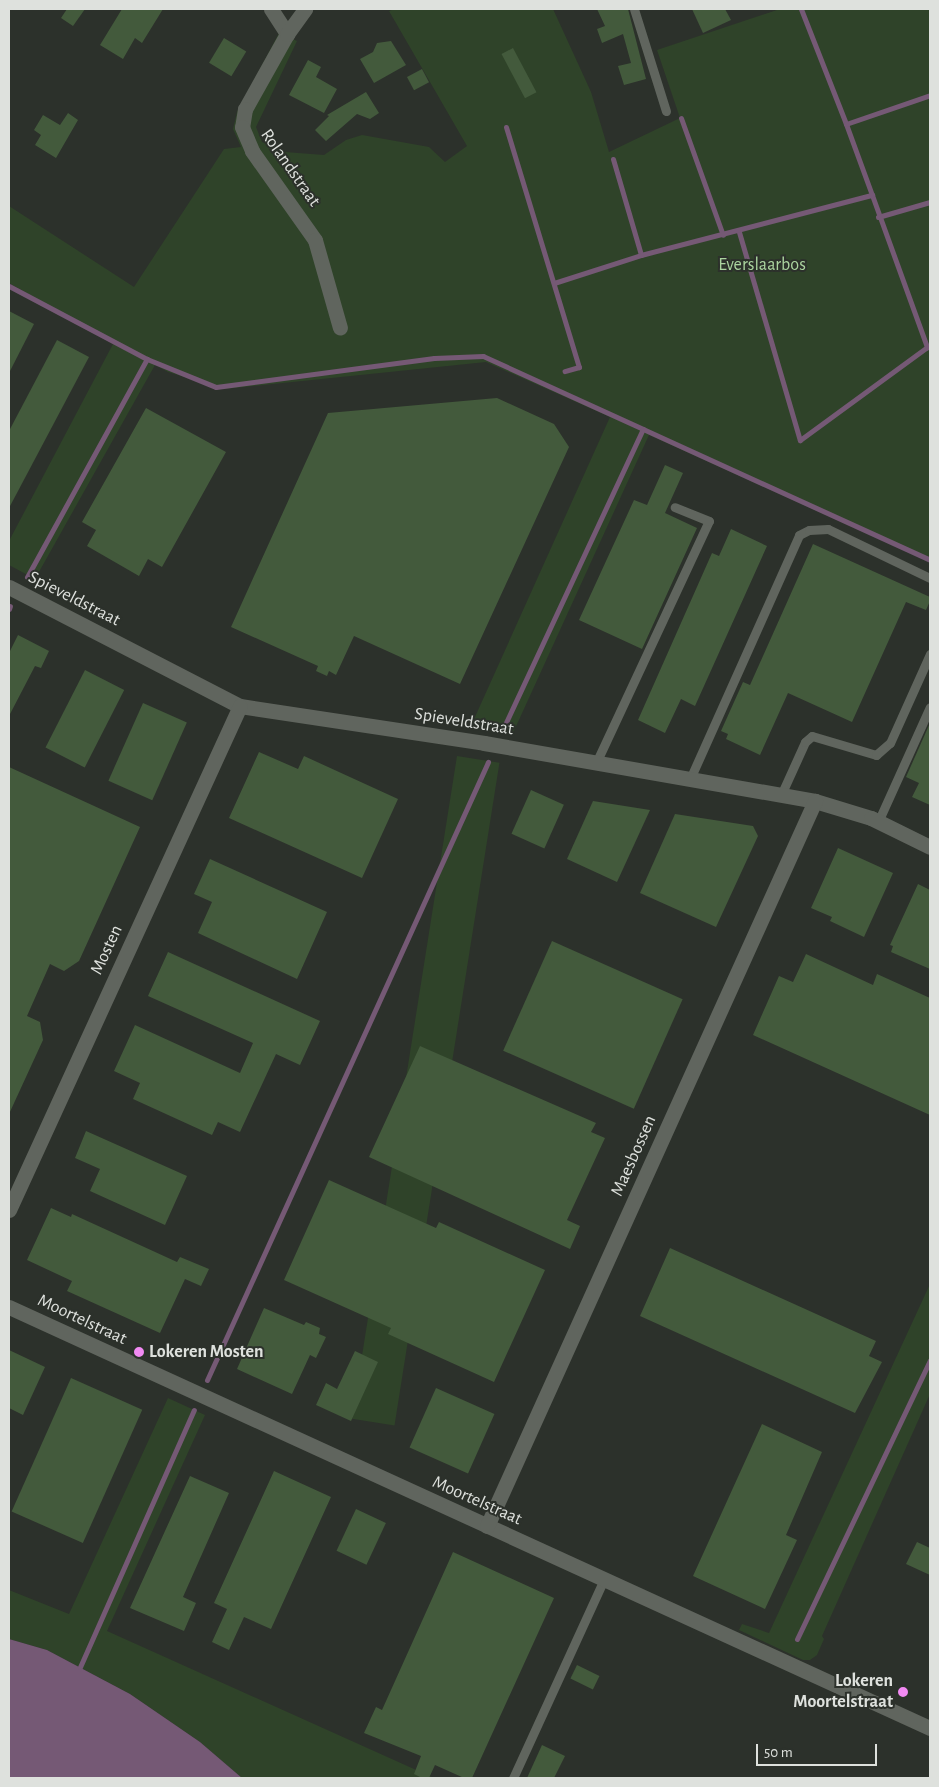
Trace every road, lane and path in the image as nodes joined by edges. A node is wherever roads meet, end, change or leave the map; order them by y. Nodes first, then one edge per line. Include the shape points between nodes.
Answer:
1 (271, 9) edge
2 (305, 9) edge
3 (634, 9) edge
4 (287, 34) junction
5 (666, 111) dead end
6 (340, 328) dead end
7 (675, 507) dead end
8 (930, 578) edge
9 (9, 586) edge
10 (930, 654) edge
11 (240, 706) junction
12 (930, 707) edge
13 (596, 763) junction
14 (690, 779) junction
15 (781, 795) junction
16 (815, 802) junction
17 (878, 822) junction
18 (930, 847) edge
19 (9, 1210) edge
20 (9, 1307) edge
21 (487, 1526) junction
22 (604, 1579) junction
23 (930, 1728) edge
24 (512, 1778) edge

1 - 4 street
2 - 4 street, Rolandstraat
3 - 5 lane
4 - 6 street, Rolandstraat via 245,109 242,127 252,152 315,240
7 - 13 lane via 709,521
8 - 14 lane via 828,530 809,530 799,535
9 - 11 street, Spieveldstraat
10 - 15 lane via 890,743 876,754 812,736 805,742
11 - 13 street, Spieveldstraat
11 - 19 street, Mosten
12 - 17 lane
13 - 14 street, Spieveldstraat
14 - 15 street, Spieveldstraat
15 - 16 street, Spieveldstraat
16 - 17 street, Spieveldstraat
16 - 21 street, Maesbossen
17 - 18 street, Spieveldstraat
20 - 21 street, Moortelstraat
21 - 22 street, Moortelstraat
22 - 23 street, Moortelstraat
22 - 24 lane

